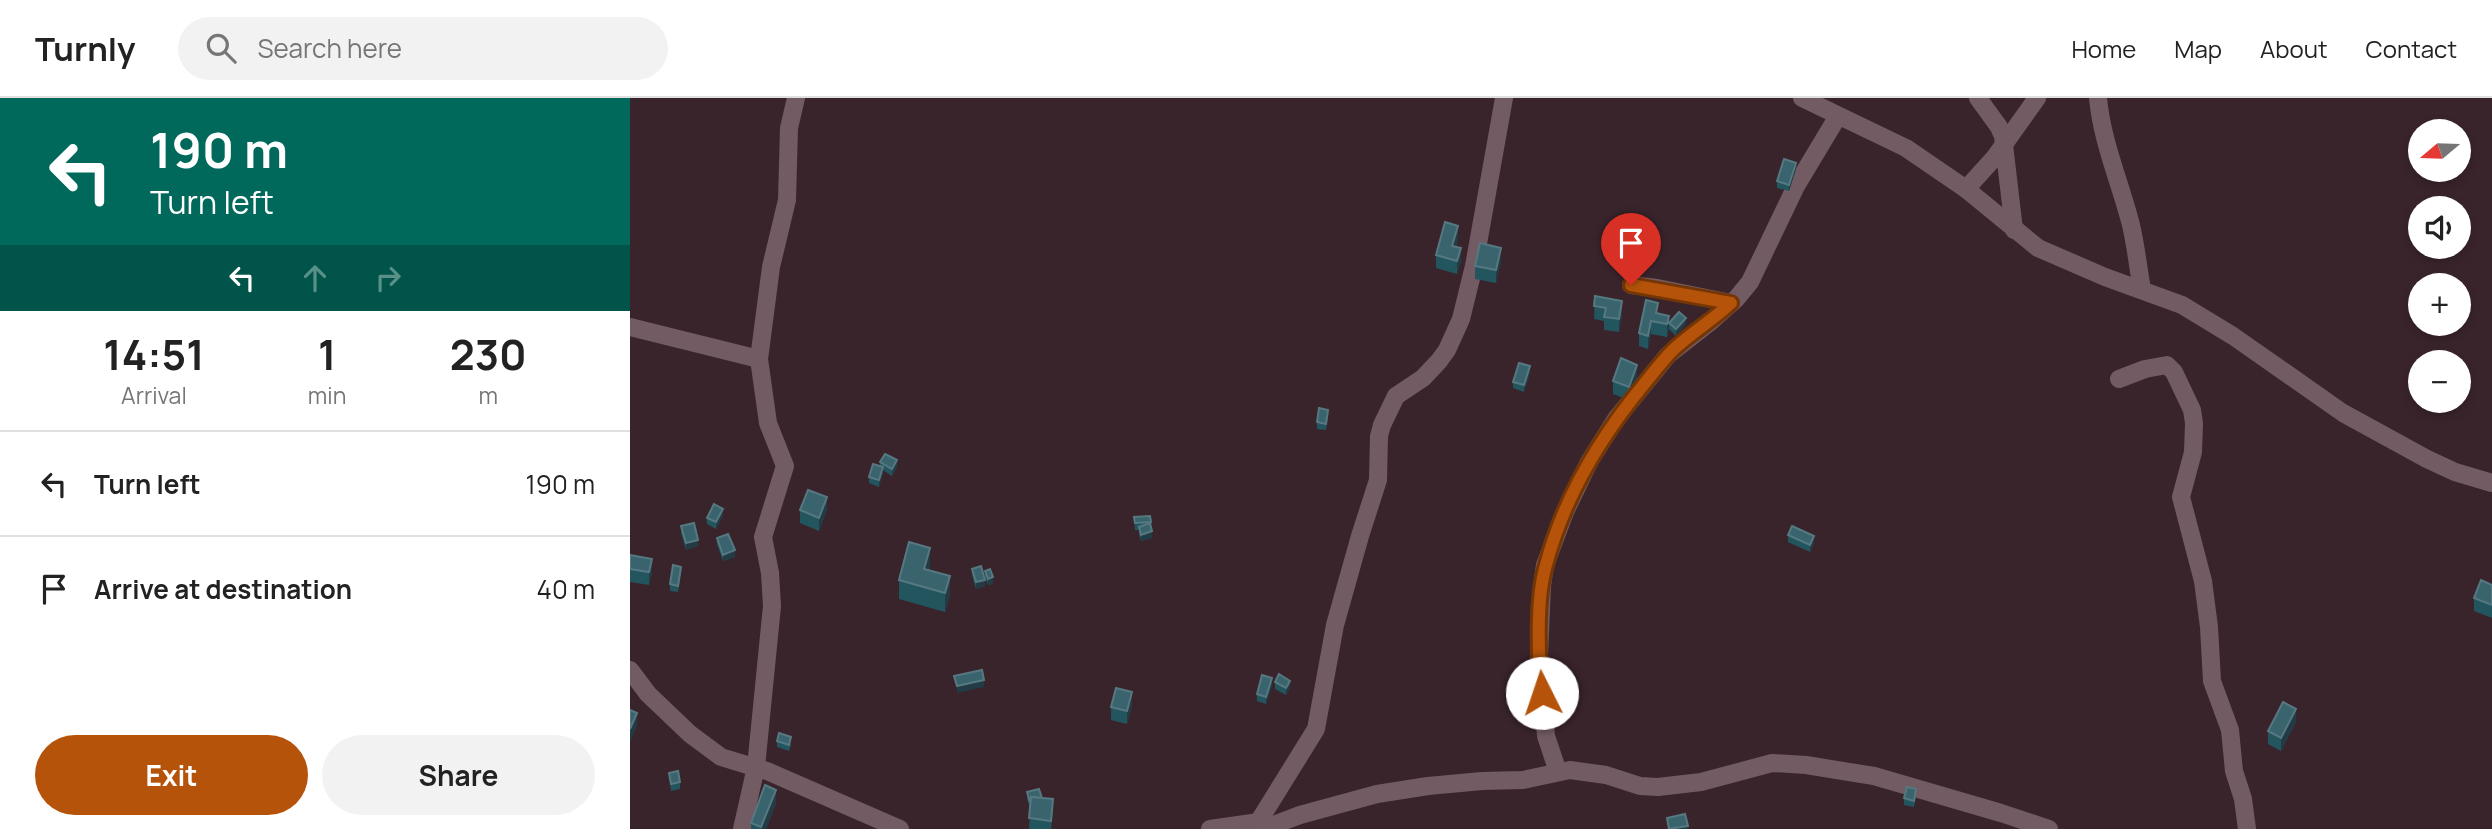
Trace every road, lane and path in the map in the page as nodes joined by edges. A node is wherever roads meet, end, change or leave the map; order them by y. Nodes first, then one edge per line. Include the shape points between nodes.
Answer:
1 (796, 98) edge
2 (1504, 98) edge
3 (1802, 98) edge
4 (1978, 98) edge
5 (2037, 98) edge
6 (2098, 98) edge
7 (1838, 116) junction
8 (2004, 143) junction
9 (1966, 189) junction
10 (2014, 230) junction
11 (1631, 285) dead end
12 (2142, 289) junction
13 (1731, 303) junction
14 (630, 327) edge
15 (759, 359) junction
16 (2119, 379) dead end
17 (2492, 483) edge
18 (630, 670) edge
19 (756, 767) junction
20 (1558, 772) junction
21 (1259, 827) edge
22 (2044, 828) edge
23 (742, 829) edge
24 (900, 829) edge
25 (1210, 829) edge
26 (2247, 829) edge

1 - 15 street via 789,128 787,200 771,267
2 - 21 street via 1461,319 1440,361 1396,397 1382,425 1378,480 1338,613 1316,729
3 - 7 street
4 - 8 street via 1999,127
5 - 8 street
6 - 12 street via 2131,225
7 - 9 street via 1906,148
7 - 13 street via 1796,186 1758,270
8 - 9 street
8 - 10 street
9 - 10 street
10 - 12 street via 2038,248
11 - 13 street
12 - 17 street via 2203,317 2354,419 2455,472
13 - 20 street via 1674,349 1616,419 1589,462 1545,565 1539,655 1546,736
14 - 15 street
15 - 19 street via 768,423 785,466 763,537 772,598
16 - 26 street via 2167,365 2192,410 2193,452 2181,497 2203,581 2212,681 2232,740
18 - 19 street via 690,734 721,757
19 - 23 street
19 - 24 street
20 - 21 street via 1523,780 1377,794
20 - 22 street via 1586,771 1649,788 1700,782 1772,763 1806,765 1874,776
21 - 25 street

